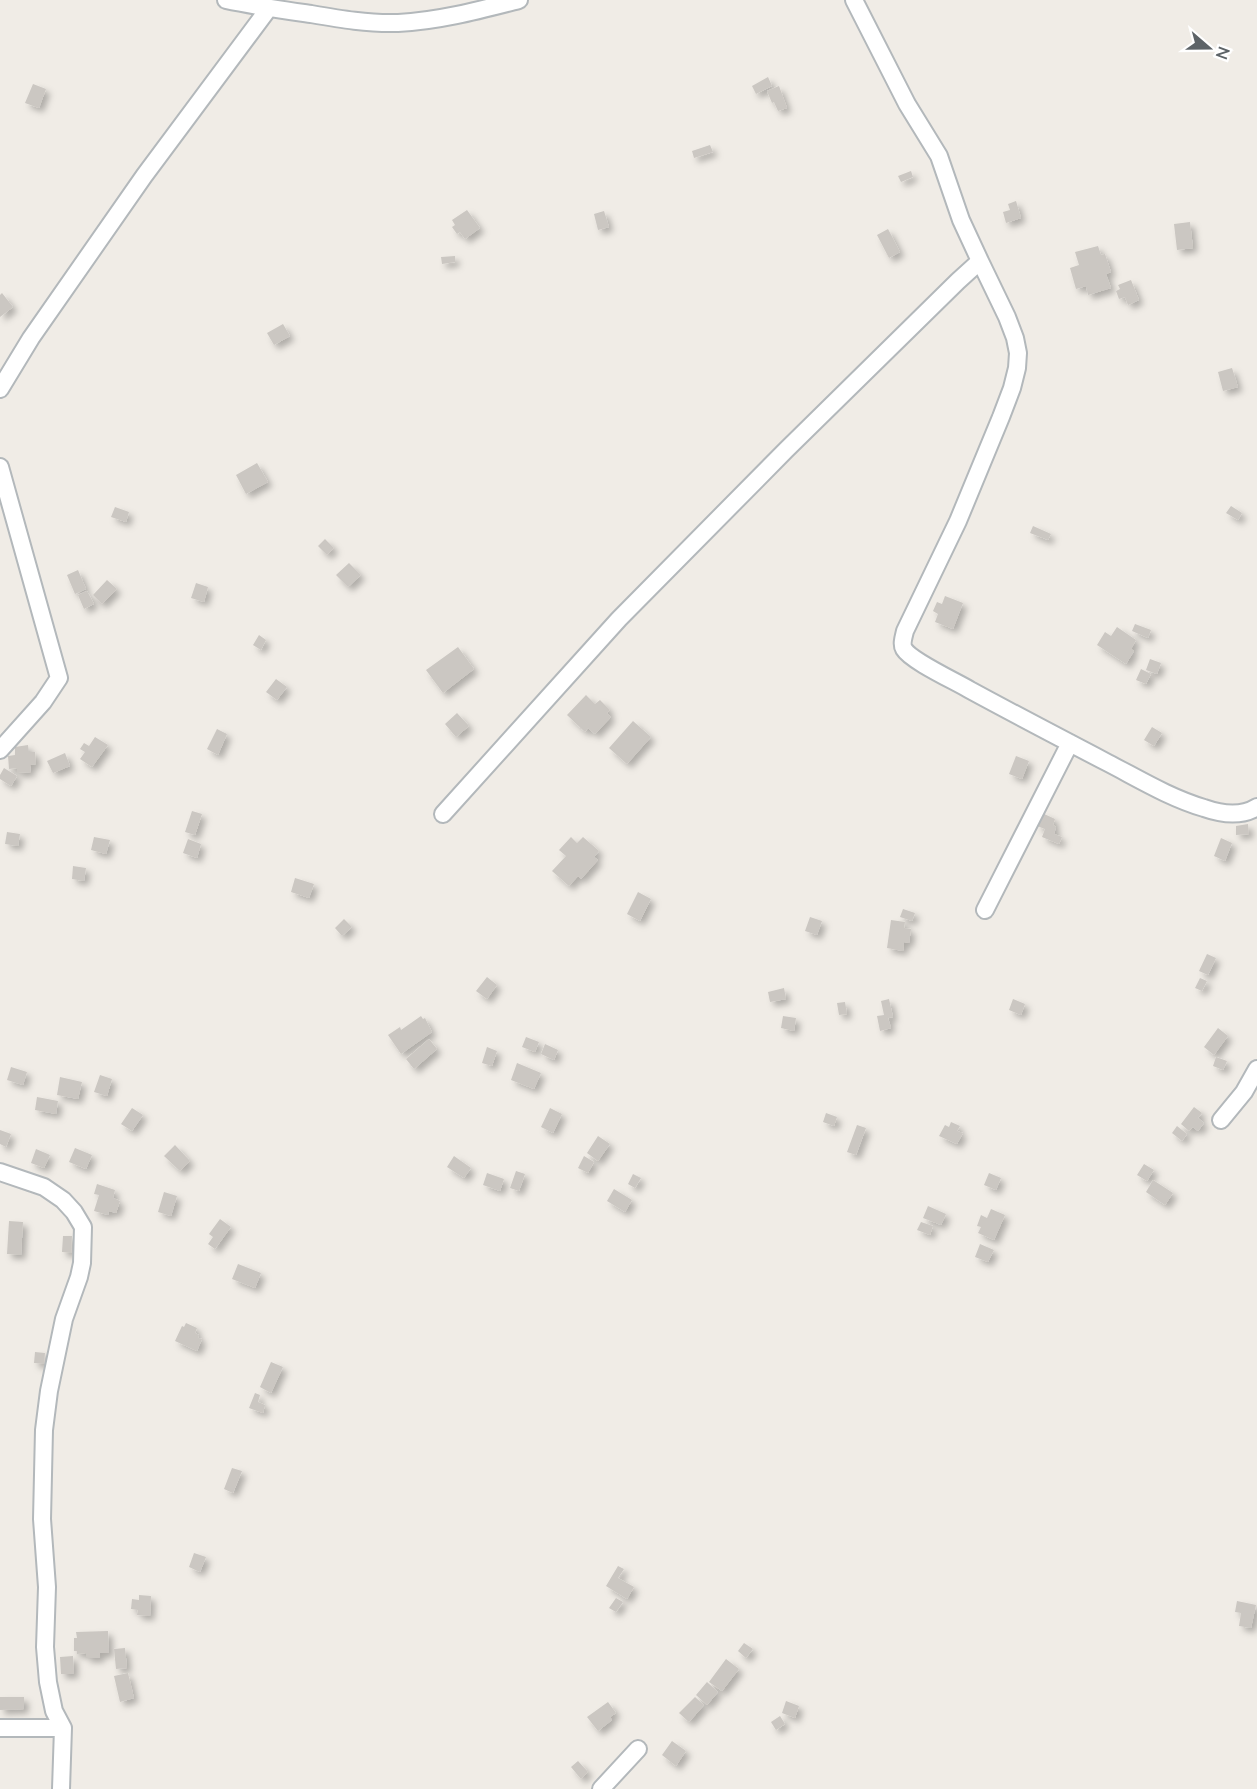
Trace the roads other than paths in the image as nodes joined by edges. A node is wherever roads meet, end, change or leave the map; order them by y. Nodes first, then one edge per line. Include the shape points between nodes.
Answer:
1 (226, 0) edge
2 (519, 0) edge
3 (854, 0) edge
4 (269, 8) junction
5 (980, 261) junction
6 (0, 389) edge
7 (0, 467) edge
8 (1070, 743) junction
9 (0, 750) edge
10 (1257, 807) edge
11 (443, 814) dead end
12 (985, 910) dead end
13 (1257, 1068) edge
14 (1221, 1120) dead end
15 (0, 1172) edge
16 (0, 1728) edge
17 (63, 1728) junction
18 (638, 1749) dead end
19 (61, 1789) edge
20 (601, 1789) edge

1 - 4 street
2 - 4 street via 473,12 400,23 352,21
3 - 5 street via 907,104 939,156
4 - 6 street via 144,176
5 - 8 street via 1015,338 1017,368 1001,417 958,521 910,619 903,644 908,653 924,664
5 - 11 street via 619,619
7 - 9 street via 59,678
8 - 10 street via 1204,808 1238,813
8 - 12 street
13 - 14 street
15 - 17 street via 44,1187 63,1200 83,1227 82,1263 64,1320 44,1430 45,1647 54,1711
16 - 17 street
17 - 19 street
18 - 20 street

